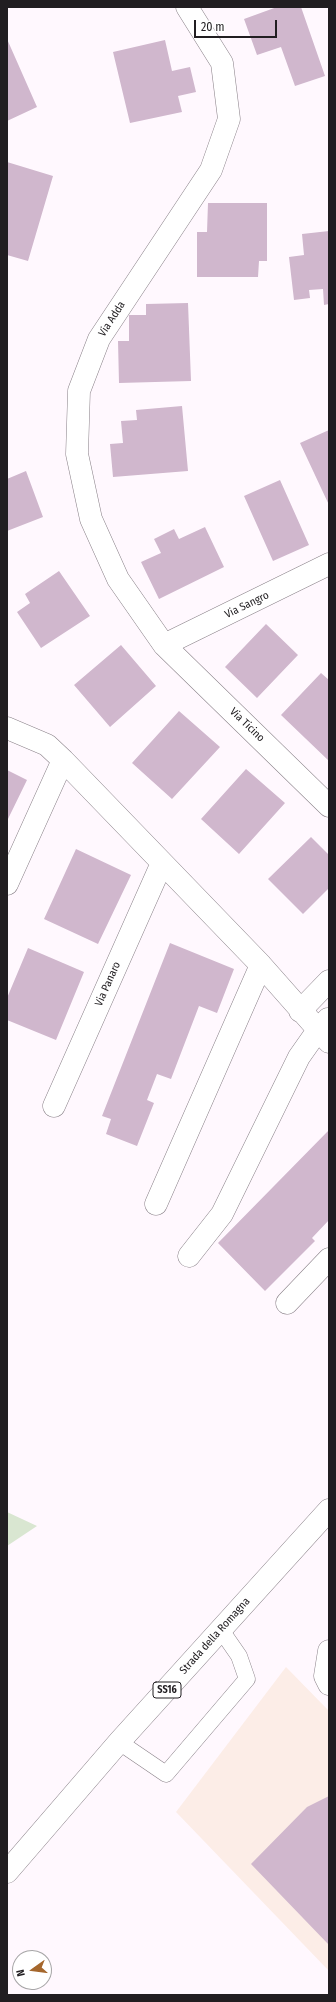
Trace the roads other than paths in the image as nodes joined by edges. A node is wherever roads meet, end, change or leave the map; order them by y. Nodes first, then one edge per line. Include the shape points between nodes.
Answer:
1 (187, 7) edge
2 (329, 564) edge
3 (164, 645) junction
4 (7, 728) edge
5 (63, 760) junction
6 (329, 806) edge
7 (162, 863) junction
8 (7, 884) edge
9 (261, 965) junction
10 (329, 981) edge
11 (300, 1011) junction
12 (326, 1030) edge
13 (54, 1106) dead end
14 (156, 1204) dead end
15 (188, 1256) dead end
16 (329, 1259) edge
17 (287, 1303) dead end
18 (329, 1510) edge
19 (221, 1630) junction
20 (329, 1651) edge
21 (329, 1684) edge
22 (119, 1742) junction
23 (7, 1872) edge

1 - 3 street, Via Adda via 222,63 229,119 211,170 99,339 79,391 77,454 91,519 118,579
2 - 3 street, Via Sangro
3 - 6 street, Via Ticino
4 - 5 street via 47,744
5 - 7 street
5 - 8 street
7 - 9 street
7 - 13 street, Via Panaro
9 - 11 street
9 - 14 street
10 - 11 street
11 - 12 street
12 - 15 street via 299,1057 222,1214
16 - 17 street
18 - 19 street, Strada della Romagna / SS16
19 - 22 street, Strada della Romagna / SS16
19 - 22 lane via 239,1656 247,1679 166,1774
20 - 21 street via 325,1676
22 - 23 street, Strada della Romagna / SS16

